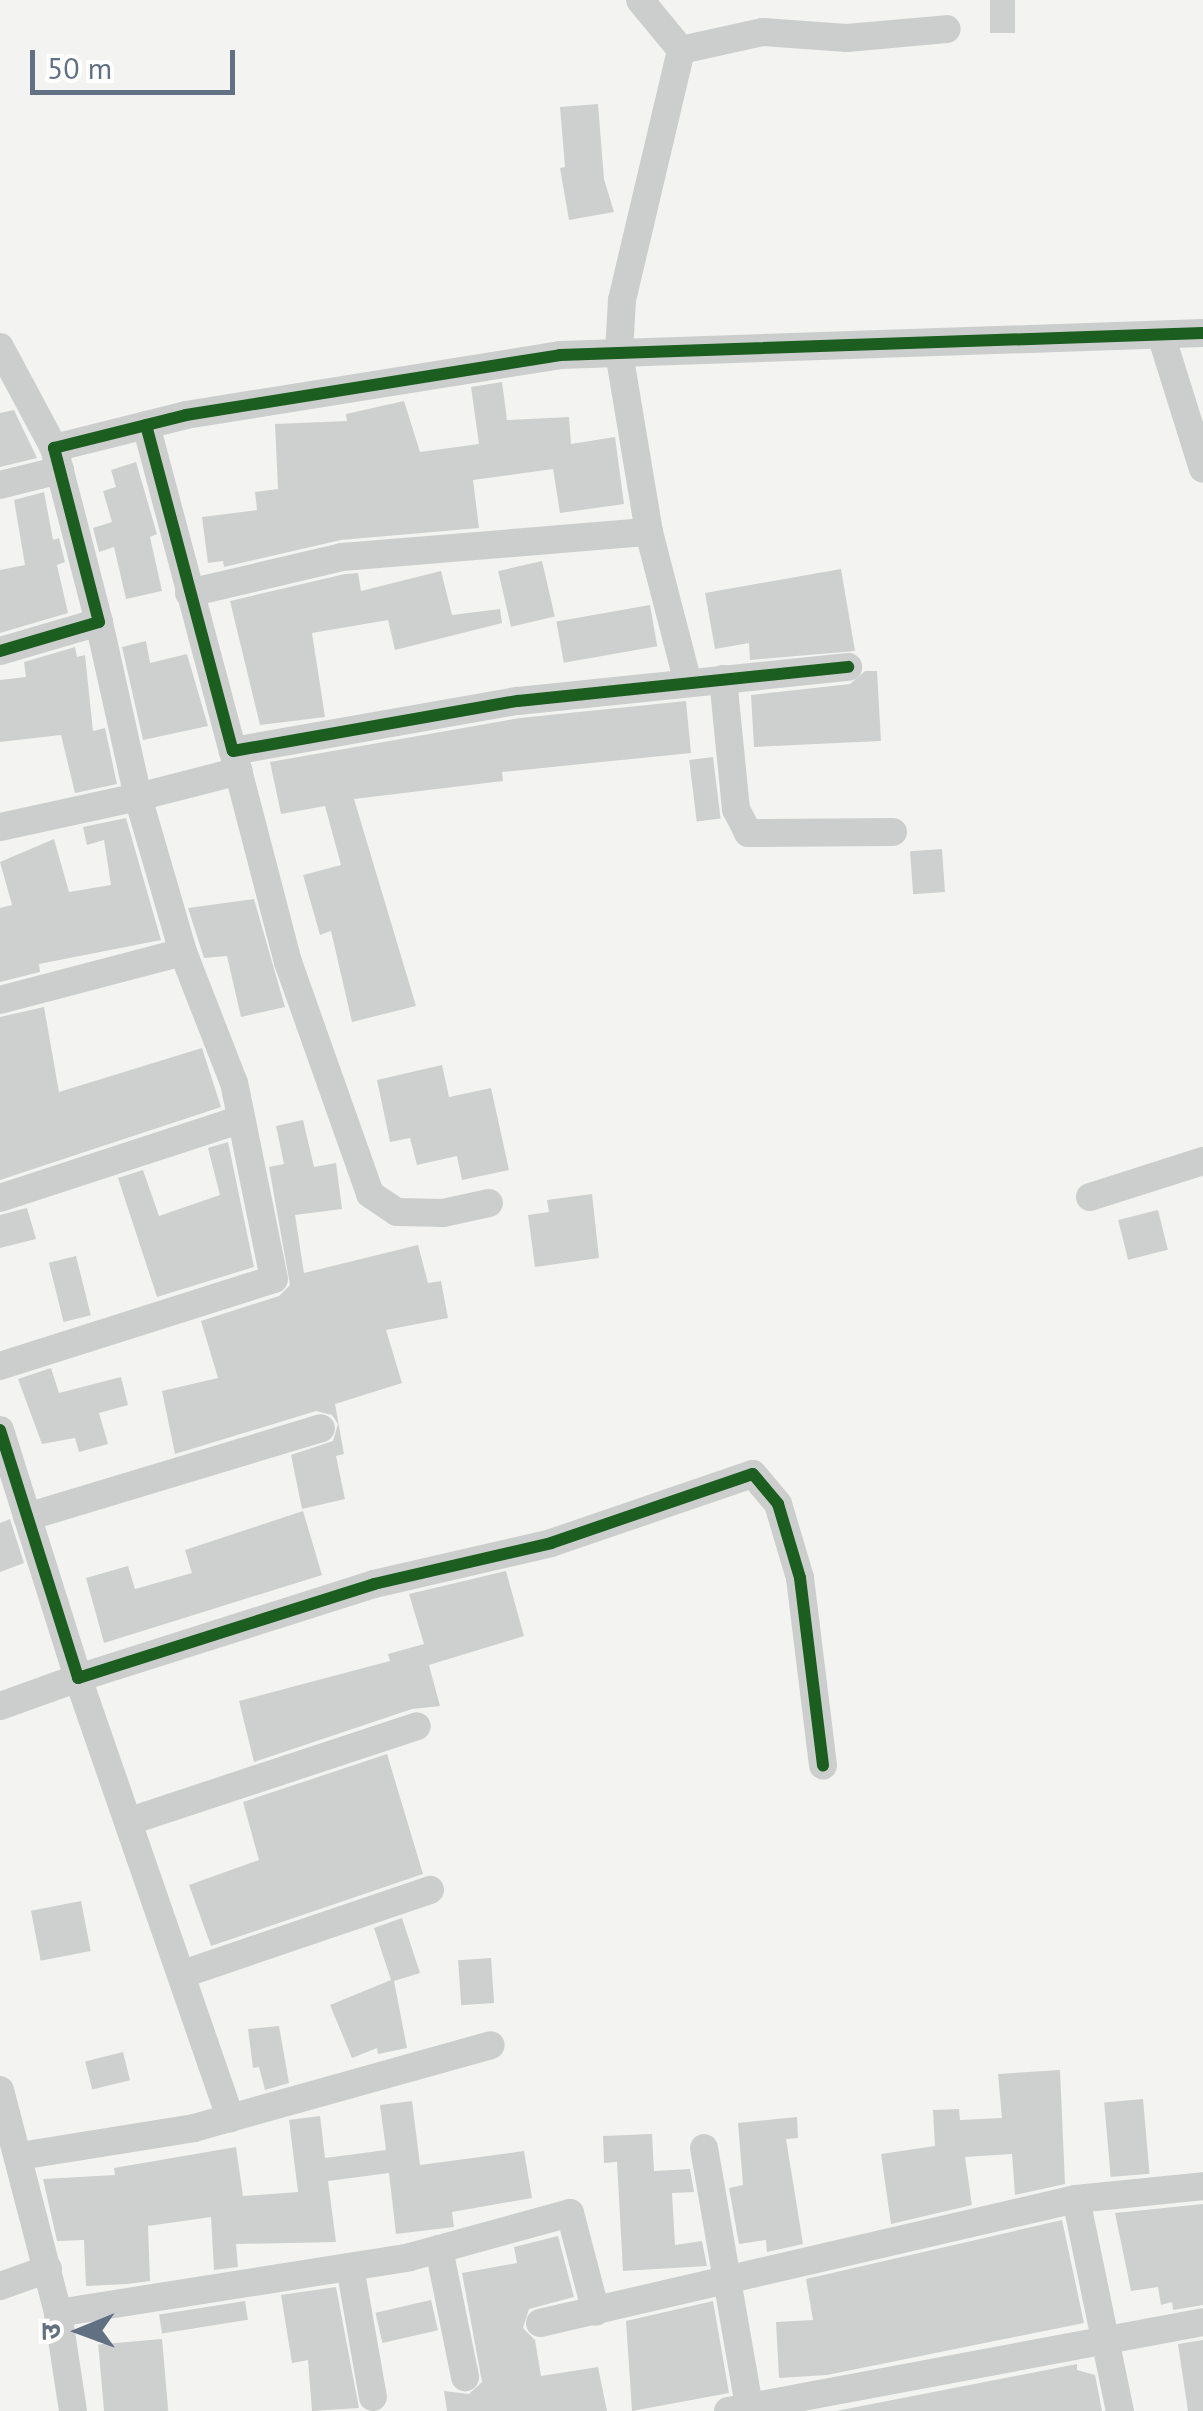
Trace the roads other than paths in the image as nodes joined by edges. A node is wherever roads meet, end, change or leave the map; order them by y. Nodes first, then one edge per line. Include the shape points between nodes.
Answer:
1 (640, 0) edge
2 (947, 29) dead end
3 (682, 50) junction
4 (1203, 333) edge
5 (1160, 334) junction
6 (0, 347) edge
7 (619, 352) junction
8 (146, 425) junction
9 (57, 459) junction
10 (1203, 469) edge
11 (0, 485) edge
12 (648, 532) junction
13 (189, 593) junction
14 (99, 622) junction
15 (0, 651) edge
16 (848, 667) dead end
17 (723, 680) junction
18 (688, 683) junction
19 (236, 761) junction
20 (138, 796) junction
21 (0, 827) edge
22 (893, 832) dead end
23 (183, 952) junction
24 (0, 1000) edge
25 (241, 1119) junction
26 (1203, 1162) edge
27 (1090, 1197) dead end
28 (0, 1198) edge
29 (489, 1203) dead end
30 (0, 1366) edge
31 (321, 1428) dead end
32 (0, 1430) edge
33 (27, 1517) junction
34 (78, 1678) junction
35 (0, 1706) edge
36 (417, 1726) dead end
37 (823, 1766) dead end
38 (130, 1822) junction
39 (430, 1890) dead end
40 (183, 1974) junction
41 (492, 2045) dead end
42 (0, 2090) edge
43 (230, 2118) junction
44 (704, 2148) dead end
45 (20, 2156) junction
46 (1203, 2186) edge
47 (1076, 2200) junction
48 (439, 2249) junction
49 (350, 2267) junction
50 (48, 2270) junction
51 (730, 2281) junction
52 (0, 2286) edge
53 (58, 2312) junction
54 (596, 2312) junction
55 (1203, 2322) edge
56 (540, 2324) dead end
57 (1105, 2339) junction
58 (464, 2377) dead end
59 (373, 2397) dead end
60 (742, 2410) edge
61 (72, 2411) edge
62 (1120, 2411) edge

1 - 3 street
2 - 3 street via 848,38 763,32
3 - 7 street via 622,300
4 - 5 street
5 - 7 street
5 - 10 street
6 - 9 street
7 - 8 street via 560,354
7 - 12 street
8 - 9 street
8 - 13 street
9 - 11 street
9 - 14 street
12 - 13 street via 342,557
12 - 18 street
13 - 19 street
14 - 15 street
14 - 20 street
16 - 17 street
17 - 18 street
17 - 22 street via 736,809 748,833
18 - 19 street via 518,701
19 - 20 street
19 - 29 street via 288,962 370,1194 398,1212 443,1213
20 - 21 street
20 - 23 street
23 - 24 street
23 - 25 street
25 - 28 street
25 - 30 street via 274,1279
26 - 27 street
31 - 33 street
32 - 33 street
33 - 34 street
34 - 35 street
34 - 37 street via 374,1584 551,1543 753,1474 778,1504 800,1578
34 - 38 street
36 - 38 street
38 - 40 street
39 - 40 street
40 - 43 street
41 - 43 street
42 - 45 street
43 - 45 street
44 - 51 street
45 - 50 street
46 - 47 street
47 - 51 street
47 - 57 street
48 - 49 street
48 - 54 street via 570,2213
48 - 58 street
49 - 53 street
49 - 59 street
50 - 52 street
50 - 53 street
51 - 54 street
51 - 60 street
53 - 61 street
54 - 56 street
55 - 57 street
57 - 60 street
57 - 62 street

